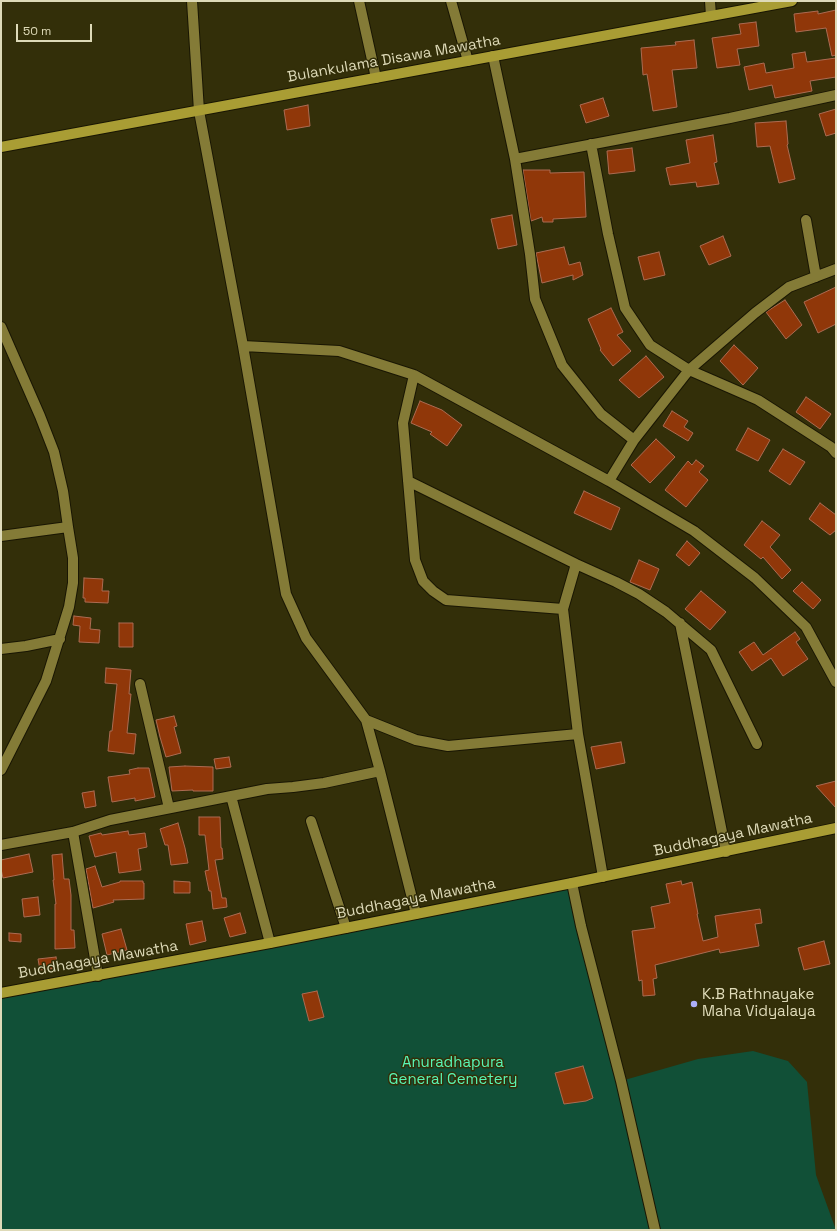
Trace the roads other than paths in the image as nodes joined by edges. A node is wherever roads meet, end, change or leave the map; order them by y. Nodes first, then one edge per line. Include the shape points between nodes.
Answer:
1 (192, 1) edge
2 (359, 1) edge
3 (451, 1) edge
4 (710, 1) edge
5 (792, 1) edge
6 (710, 16) junction
7 (493, 56) junction
8 (468, 61) junction
9 (376, 78) junction
10 (836, 95) edge
11 (199, 110) junction
12 (591, 144) junction
13 (1, 147) edge
14 (515, 159) junction
15 (806, 220) dead end
16 (836, 269) edge
17 (816, 277) junction
18 (1, 327) edge
19 (243, 346) junction
20 (689, 370) junction
21 (414, 375) junction
22 (634, 440) junction
23 (834, 448) edge
24 (408, 481) junction
25 (609, 481) junction
26 (68, 527) junction
27 (1, 536) edge
28 (576, 564) junction
29 (563, 608) junction
30 (680, 623) junction
31 (60, 639) junction
32 (1, 649) edge
33 (836, 682) edge
34 (140, 684) dead end
35 (366, 720) junction
36 (578, 734) junction
37 (757, 744) dead end
38 (1, 770) edge
39 (380, 771) junction
40 (231, 796) junction
41 (170, 808) junction
42 (311, 820) dead end
43 (836, 828) edge
44 (73, 832) junction
45 (1, 845) edge
46 (726, 852) junction
47 (603, 877) junction
48 (572, 883) junction
49 (416, 914) junction
50 (346, 928) junction
51 (270, 943) junction
52 (98, 976) junction
53 (1, 994) edge
54 (655, 1230) edge

1 - 11 street
2 - 9 street
3 - 8 street
4 - 6 street
5 - 6 main road, Bulankulama Disawa Mawatha
6 - 7 main road, Bulankulama Disawa Mawatha
7 - 8 main road, Bulankulama Disawa Mawatha
7 - 14 street
8 - 9 main road, Bulankulama Disawa Mawatha
9 - 11 main road, Bulankulama Disawa Mawatha
10 - 12 street
11 - 13 main road, Bulankulama Disawa Mawatha
11 - 19 street
12 - 14 street
12 - 20 street via 625,308 650,345
14 - 22 street via 535,299 562,365 601,414
15 - 17 street
16 - 17 street
17 - 20 street via 789,287
18 - 26 street via 54,452
19 - 21 street via 339,351
19 - 35 street via 286,594 306,638
20 - 22 street
20 - 23 street via 758,400
21 - 24 street via 403,424
21 - 25 street
22 - 25 street
24 - 28 street
24 - 29 street via 415,560 423,581 433,591 446,600
25 - 33 street via 694,531 756,578 806,627
26 - 27 street
26 - 31 street via 73,558 73,583
28 - 29 street
28 - 30 street via 639,594
29 - 36 street
30 - 37 street via 711,650
30 - 46 street
31 - 32 street
31 - 38 street via 46,681
34 - 41 street
35 - 36 street via 416,740 448,746
35 - 39 street
36 - 47 street
39 - 40 street via 324,784 266,788
39 - 49 street
40 - 41 street
40 - 51 street
41 - 44 street via 110,820
42 - 50 street
43 - 46 main road, Buddhagaya Mawatha
44 - 45 street
44 - 52 street
46 - 47 main road, Buddhagaya Mawatha
47 - 48 main road, Buddhagaya Mawatha
48 - 49 main road, Buddhagaya Mawatha
48 - 54 street
49 - 50 main road, Buddhagaya Mawatha
50 - 51 main road, Buddhagaya Mawatha
51 - 52 main road, Buddhagaya Mawatha
52 - 53 main road, Buddhagaya Mawatha

